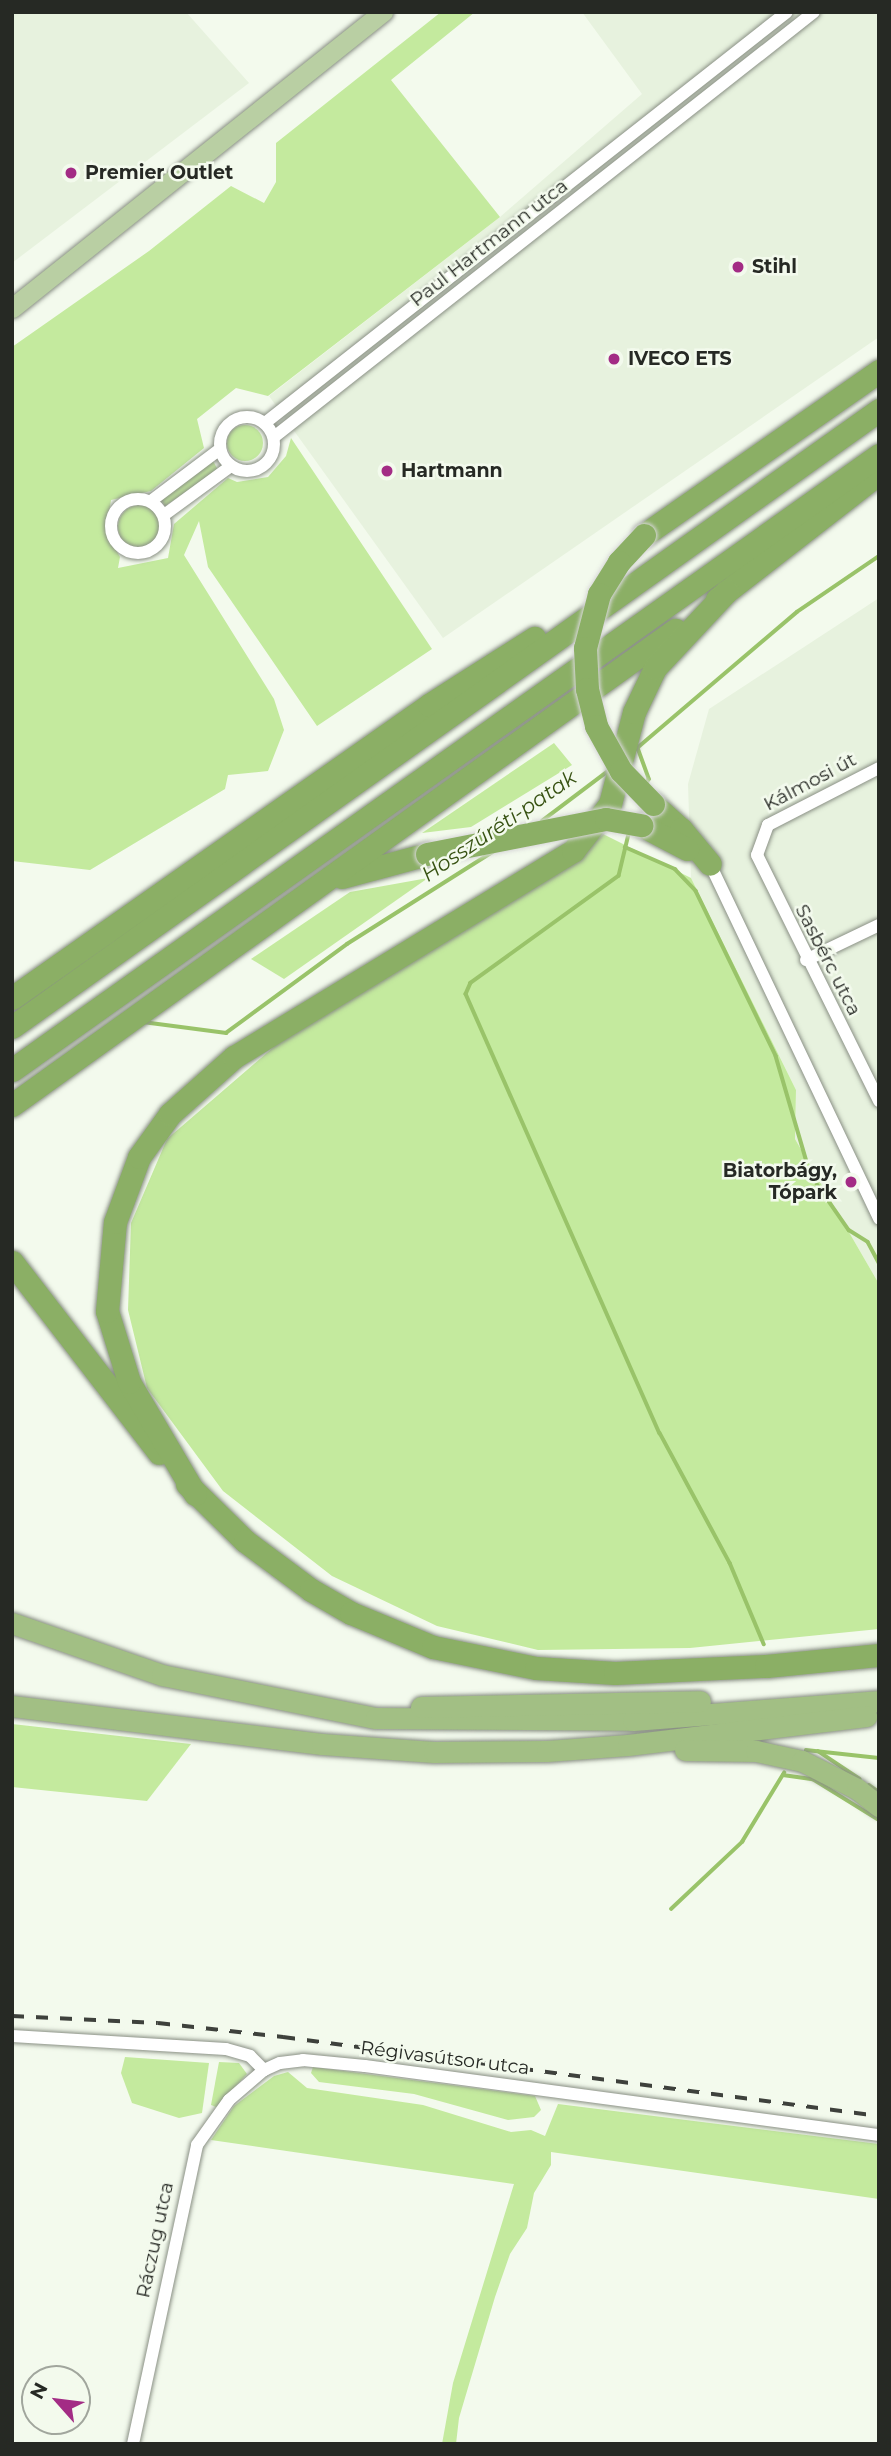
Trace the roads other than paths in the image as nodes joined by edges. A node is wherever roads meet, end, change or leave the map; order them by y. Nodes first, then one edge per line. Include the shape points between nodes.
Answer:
1 (383, 12) edge
2 (787, 12) edge
3 (814, 12) edge
4 (12, 308) edge
5 (879, 371) edge
6 (879, 410) edge
7 (265, 423) junction
8 (274, 437) junction
9 (220, 449) junction
10 (879, 455) edge
11 (231, 466) junction
12 (879, 473) edge
13 (151, 501) junction
14 (164, 515) junction
15 (660, 565) junction
16 (727, 591) junction
17 (879, 768) edge
18 (762, 834) joint
19 (710, 864) junction
20 (322, 884) junction
21 (879, 925) edge
22 (806, 960) junction
23 (58, 967) junction
24 (12, 991) edge
25 (12, 998) edge
26 (12, 1027) edge
27 (12, 1070) edge
28 (879, 1101) edge
29 (12, 1105) edge
30 (879, 1219) edge
31 (12, 1262) edge
32 (195, 1494) junction
33 (12, 1623) edge
34 (879, 1654) edge
35 (879, 1687) edge
36 (879, 1701) edge
37 (12, 1706) edge
38 (335, 1709) junction
39 (879, 1714) edge
40 (628, 1745) junction
41 (879, 1806) edge
42 (12, 2036) edge
43 (264, 2070) junction
44 (879, 2134) edge
45 (133, 2444) edge

1 - 4 main road
2 - 7 street, Paul Hartmann utca
3 - 8 street, Paul Hartmann utca
5 - 19 highway, bridge via 644,534 599,594 585,649 587,689 596,726 621,771
6 - 15 highway
7 - 8 street
7 - 9 street via 254,417 232,421 222,433
8 - 11 street via 274,451 261,468 248,471
9 - 11 street
9 - 13 street
10 - 27 highway
11 - 14 street
12 - 16 highway
13 - 14 street
13 - 14 street via 139,498 120,506 111,521 114,539 132,552 151,550 162,540
15 - 23 highway via 609,590 429,705
15 - 26 highway
16 - 20 highway
16 - 32 highway via 655,668 627,733 616,789 604,816 573,851 234,1057 170,1114 139,1157 115,1222 107,1311 129,1382
17 - 18 street, Kálmosi út via 797,808
18 - 22 street, Sasbérc utca via 757,855 760,868
19 - 20 highway, bridge via 641,825 606,819 427,855
19 - 30 street
20 - 29 highway
21 - 22 street
22 - 28 street, Sasbérc utca
23 - 24 highway
23 - 25 highway
31 - 32 highway via 131,1421
32 - 34 highway via 278,1567 351,1613 393,1632 492,1661 615,1673 766,1666
33 - 38 highway via 162,1675
35 - 38 highway via 644,1704
36 - 38 highway via 633,1720 545,1722 376,1718
37 - 40 highway via 322,1744 423,1751 547,1751
39 - 40 highway
40 - 41 highway via 656,1751 756,1751 802,1761 857,1789
42 - 43 street via 226,2049 250,2056
43 - 44 street, Régivasútsor utca via 303,2060
43 - 45 street, Ráczug utca via 211,2119 197,2145

